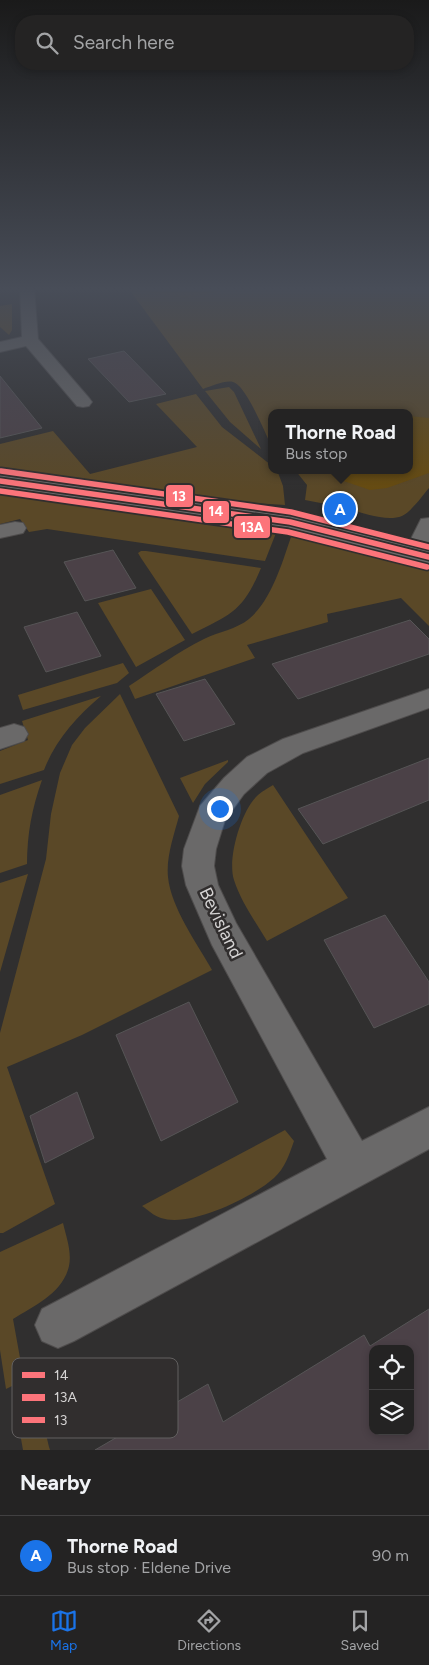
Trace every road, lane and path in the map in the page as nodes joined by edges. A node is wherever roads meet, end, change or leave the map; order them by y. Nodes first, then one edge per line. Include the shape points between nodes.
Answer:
1 (43, 355) edge
2 (83, 402) dead end
3 (0, 481) edge
4 (429, 524) edge
5 (422, 554) edge
6 (429, 698) edge
7 (429, 1128) edge
8 (354, 1167) junction
9 (58, 1325) dead end

1 - 2 street
3 - 5 street via 290,522
4 - 5 street
6 - 8 street, Bevisland via 293,746 257,765 210,815 200,849 198,866 202,885 224,934
7 - 8 street
8 - 9 street

